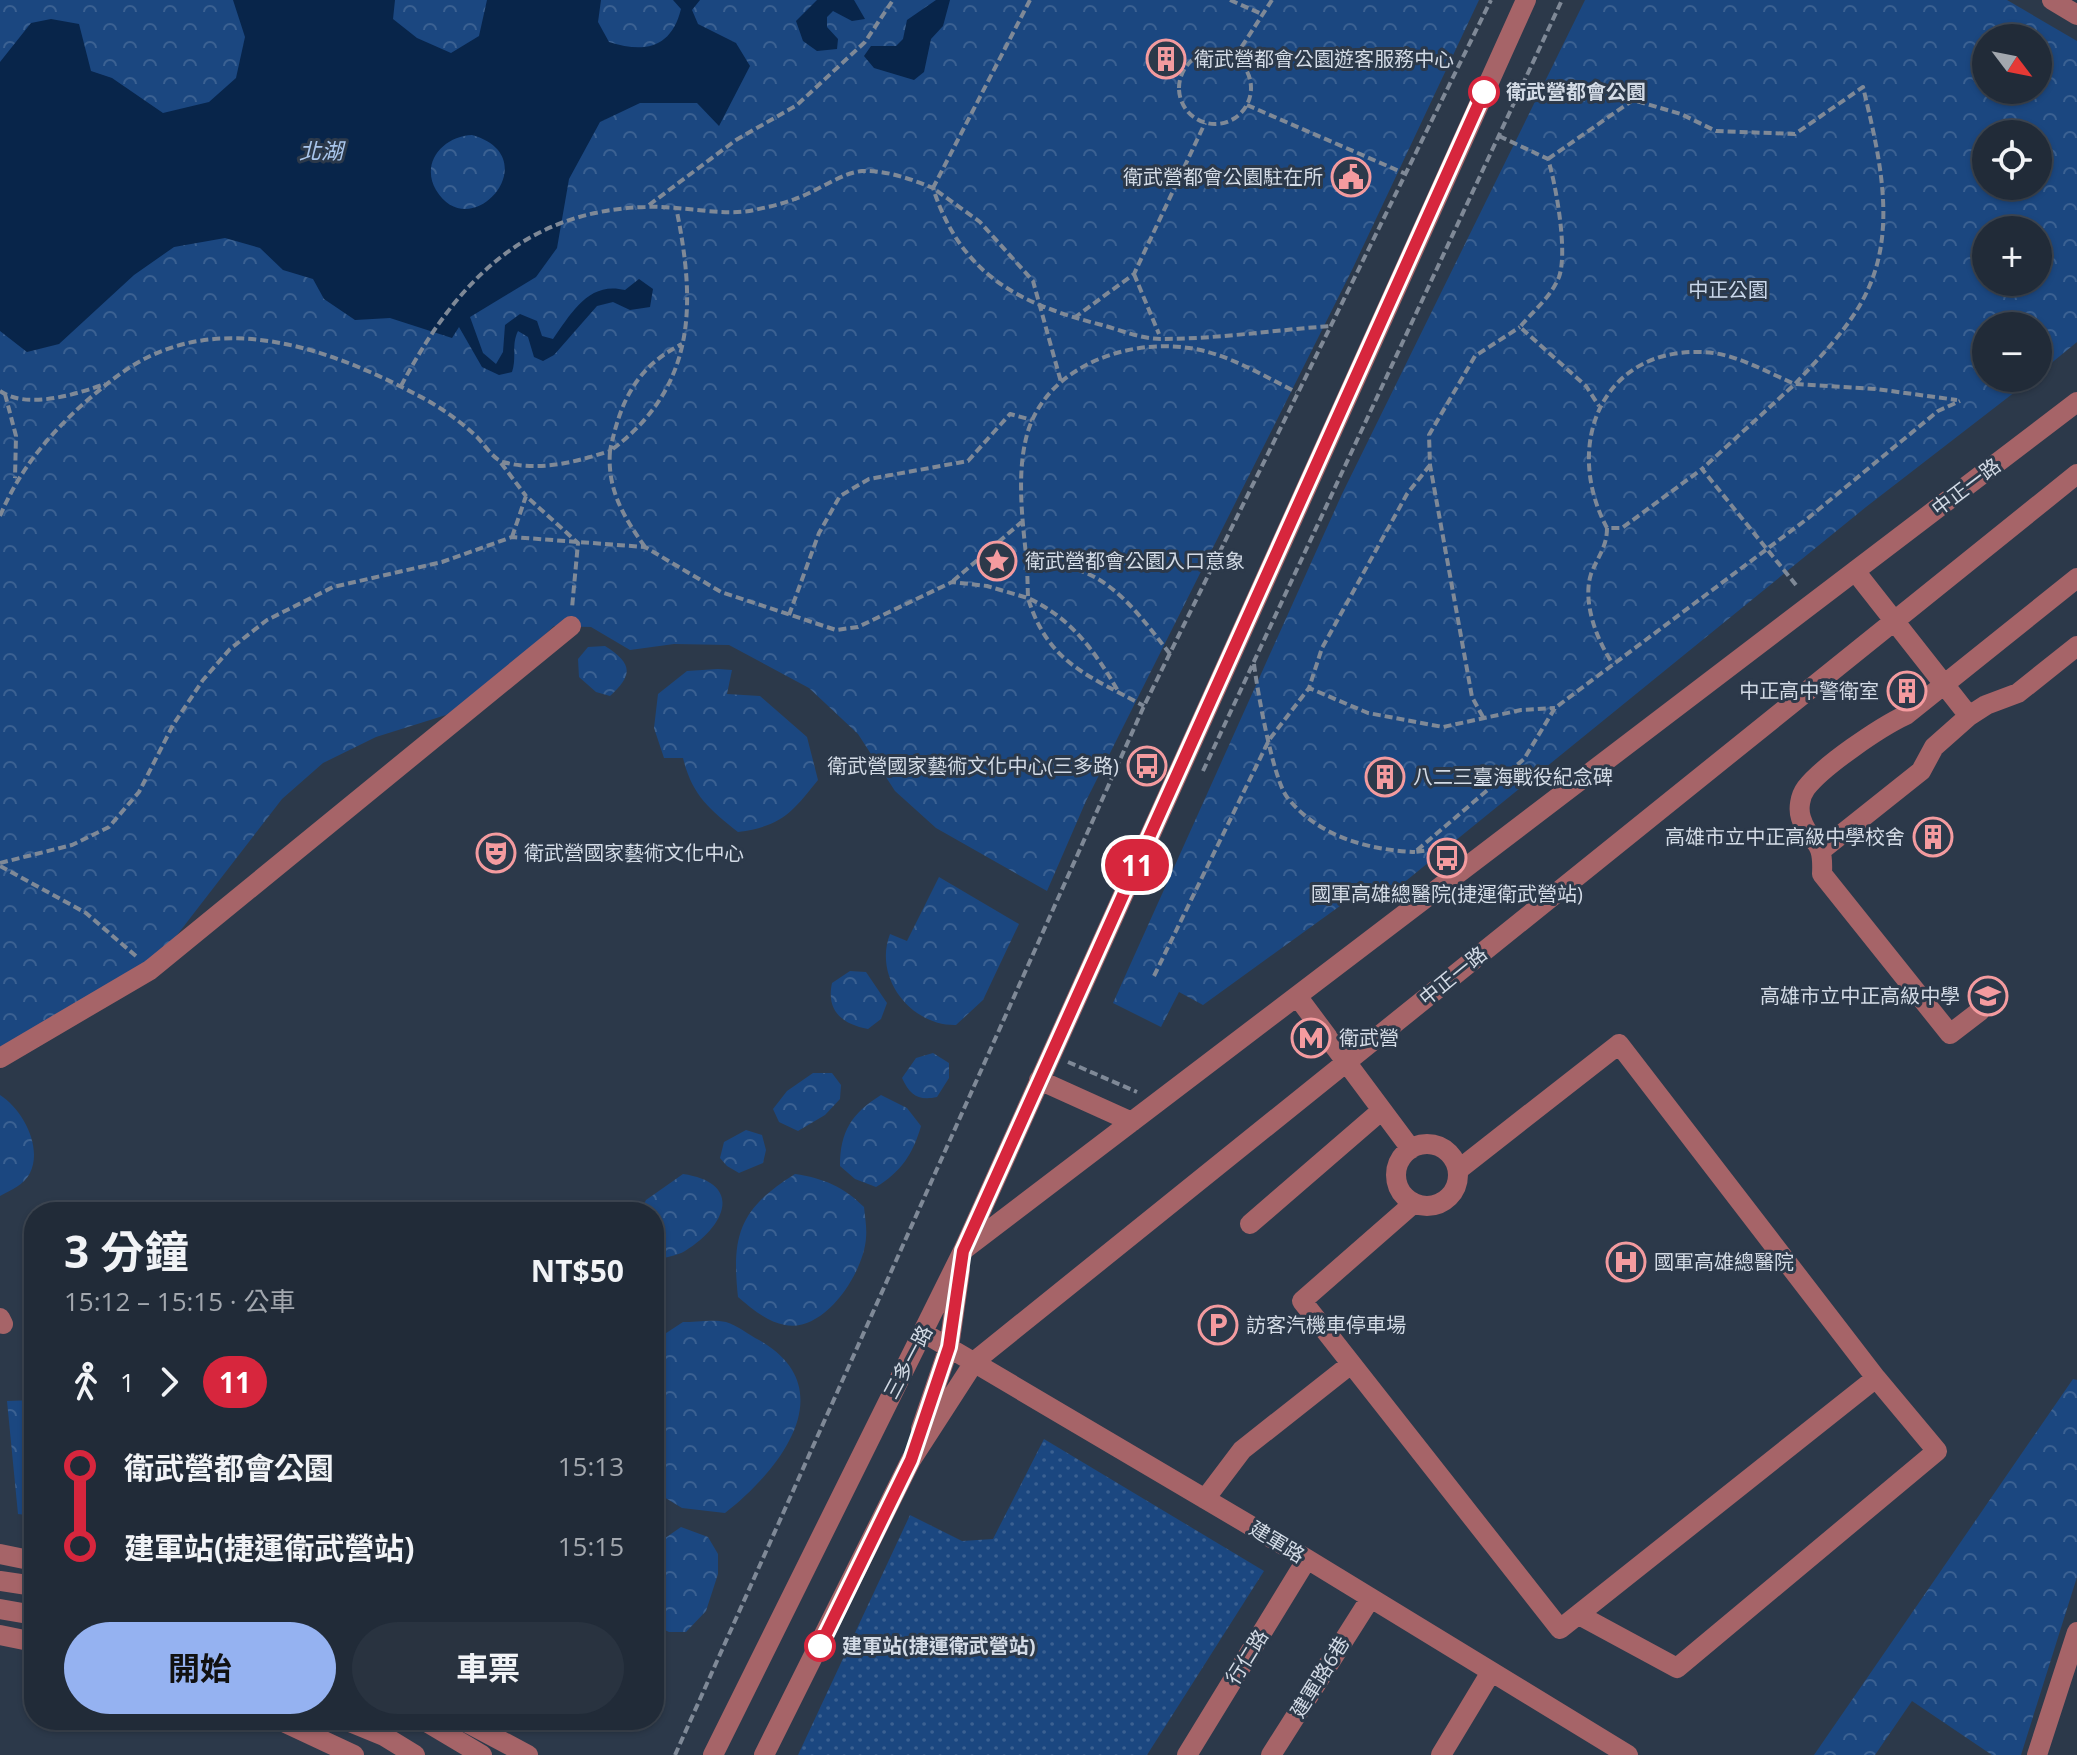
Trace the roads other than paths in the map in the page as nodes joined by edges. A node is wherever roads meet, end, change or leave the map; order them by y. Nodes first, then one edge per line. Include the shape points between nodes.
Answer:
1 (1526, 0) edge
2 (2052, 0) edge
3 (2077, 15) edge
4 (2077, 402) edge
5 (2077, 474) edge
6 (1855, 571) junction
7 (2074, 588) edge
8 (1894, 621) junction
9 (571, 626) road end
10 (2077, 646) edge
11 (1937, 675) junction
12 (1969, 716) junction
13 (1823, 849) junction
14 (1297, 996) junction
15 (1980, 1011) dead end
16 (0, 1058) edge
17 (1346, 1062) junction
18 (1039, 1080) junction
19 (1382, 1110) junction
20 (1132, 1122) junction
21 (1411, 1149) junction
22 (1458, 1170) junction
23 (1414, 1203) junction
24 (1250, 1224) dead end
25 (963, 1251) junction
26 (924, 1333) junction
27 (949, 1347) junction
28 (975, 1361) junction
29 (1351, 1364) junction
30 (1876, 1378) junction
31 (911, 1460) junction
32 (1205, 1499) junction
33 (0, 1554) edge
34 (24, 1559) edge
35 (1307, 1559) junction
36 (0, 1581) edge
37 (24, 1585) edge
38 (1370, 1599) junction
39 (0, 1609) edge
40 (24, 1613) edge
41 (1579, 1615) junction
42 (2077, 1632) edge
43 (0, 1635) edge
44 (24, 1640) edge
45 (1491, 1672) junction
46 (2077, 1678) edge
47 (2057, 1693) junction
48 (300, 1730) edge
49 (369, 1730) edge
50 (440, 1730) edge
51 (481, 1730) edge
52 (354, 1755) edge
53 (415, 1755) edge
54 (482, 1755) edge
55 (528, 1755) edge
56 (713, 1755) edge
57 (764, 1755) edge
58 (1187, 1755) edge
59 (1271, 1755) edge
60 (1441, 1755) edge
61 (1628, 1755) edge
62 (2037, 1755) edge

1 - 18 street, 三多一路
2 - 3 street
4 - 6 street, 中正一路
5 - 8 street, 中正一路
6 - 8 street
6 - 14 street, 中正一路
7 - 11 street
8 - 11 street
8 - 17 street, 中正一路
9 - 16 street via 150,970
10 - 12 street via 2018,693
11 - 12 street
11 - 13 street via 1906,715 1881,726 1805,789 1799,803 1801,818
12 - 13 street via 1934,747 1921,771
13 - 15 street via 1822,874 1950,1034
14 - 17 street
14 - 20 street, 中正一路
17 - 19 street
17 - 28 street, 中正一路
18 - 20 street
18 - 25 street, 三多一路
19 - 21 street
19 - 24 street
20 - 25 street, 中正一路
21 - 22 street via 1440,1147
21 - 23 street via 1396,1172 1400,1191
22 - 23 street via 1450,1197 1433,1206
22 - 30 street via 1619,1044
23 - 29 street via 1302,1301
25 - 26 street, 三多一路
25 - 27 street
26 - 27 street, 建軍路
26 - 56 street, 三多一路
27 - 28 street, 建軍路
27 - 31 street
28 - 31 street
28 - 32 street, 建軍路
29 - 32 street via 1242,1450
29 - 41 street via 1560,1629
30 - 41 street
30 - 41 street via 1937,1451 1677,1668
31 - 57 street
32 - 35 street, 建軍路
33 - 34 street
35 - 38 street, 建軍路
35 - 58 street, 行仁路
36 - 37 street
38 - 45 street, 建軍路
38 - 59 street, 建軍路6巷
39 - 40 street
42 - 47 street
43 - 44 street
45 - 60 street
45 - 61 street, 建軍路
46 - 47 street
47 - 62 street
48 - 52 street
49 - 53 street
50 - 54 street
51 - 55 street

